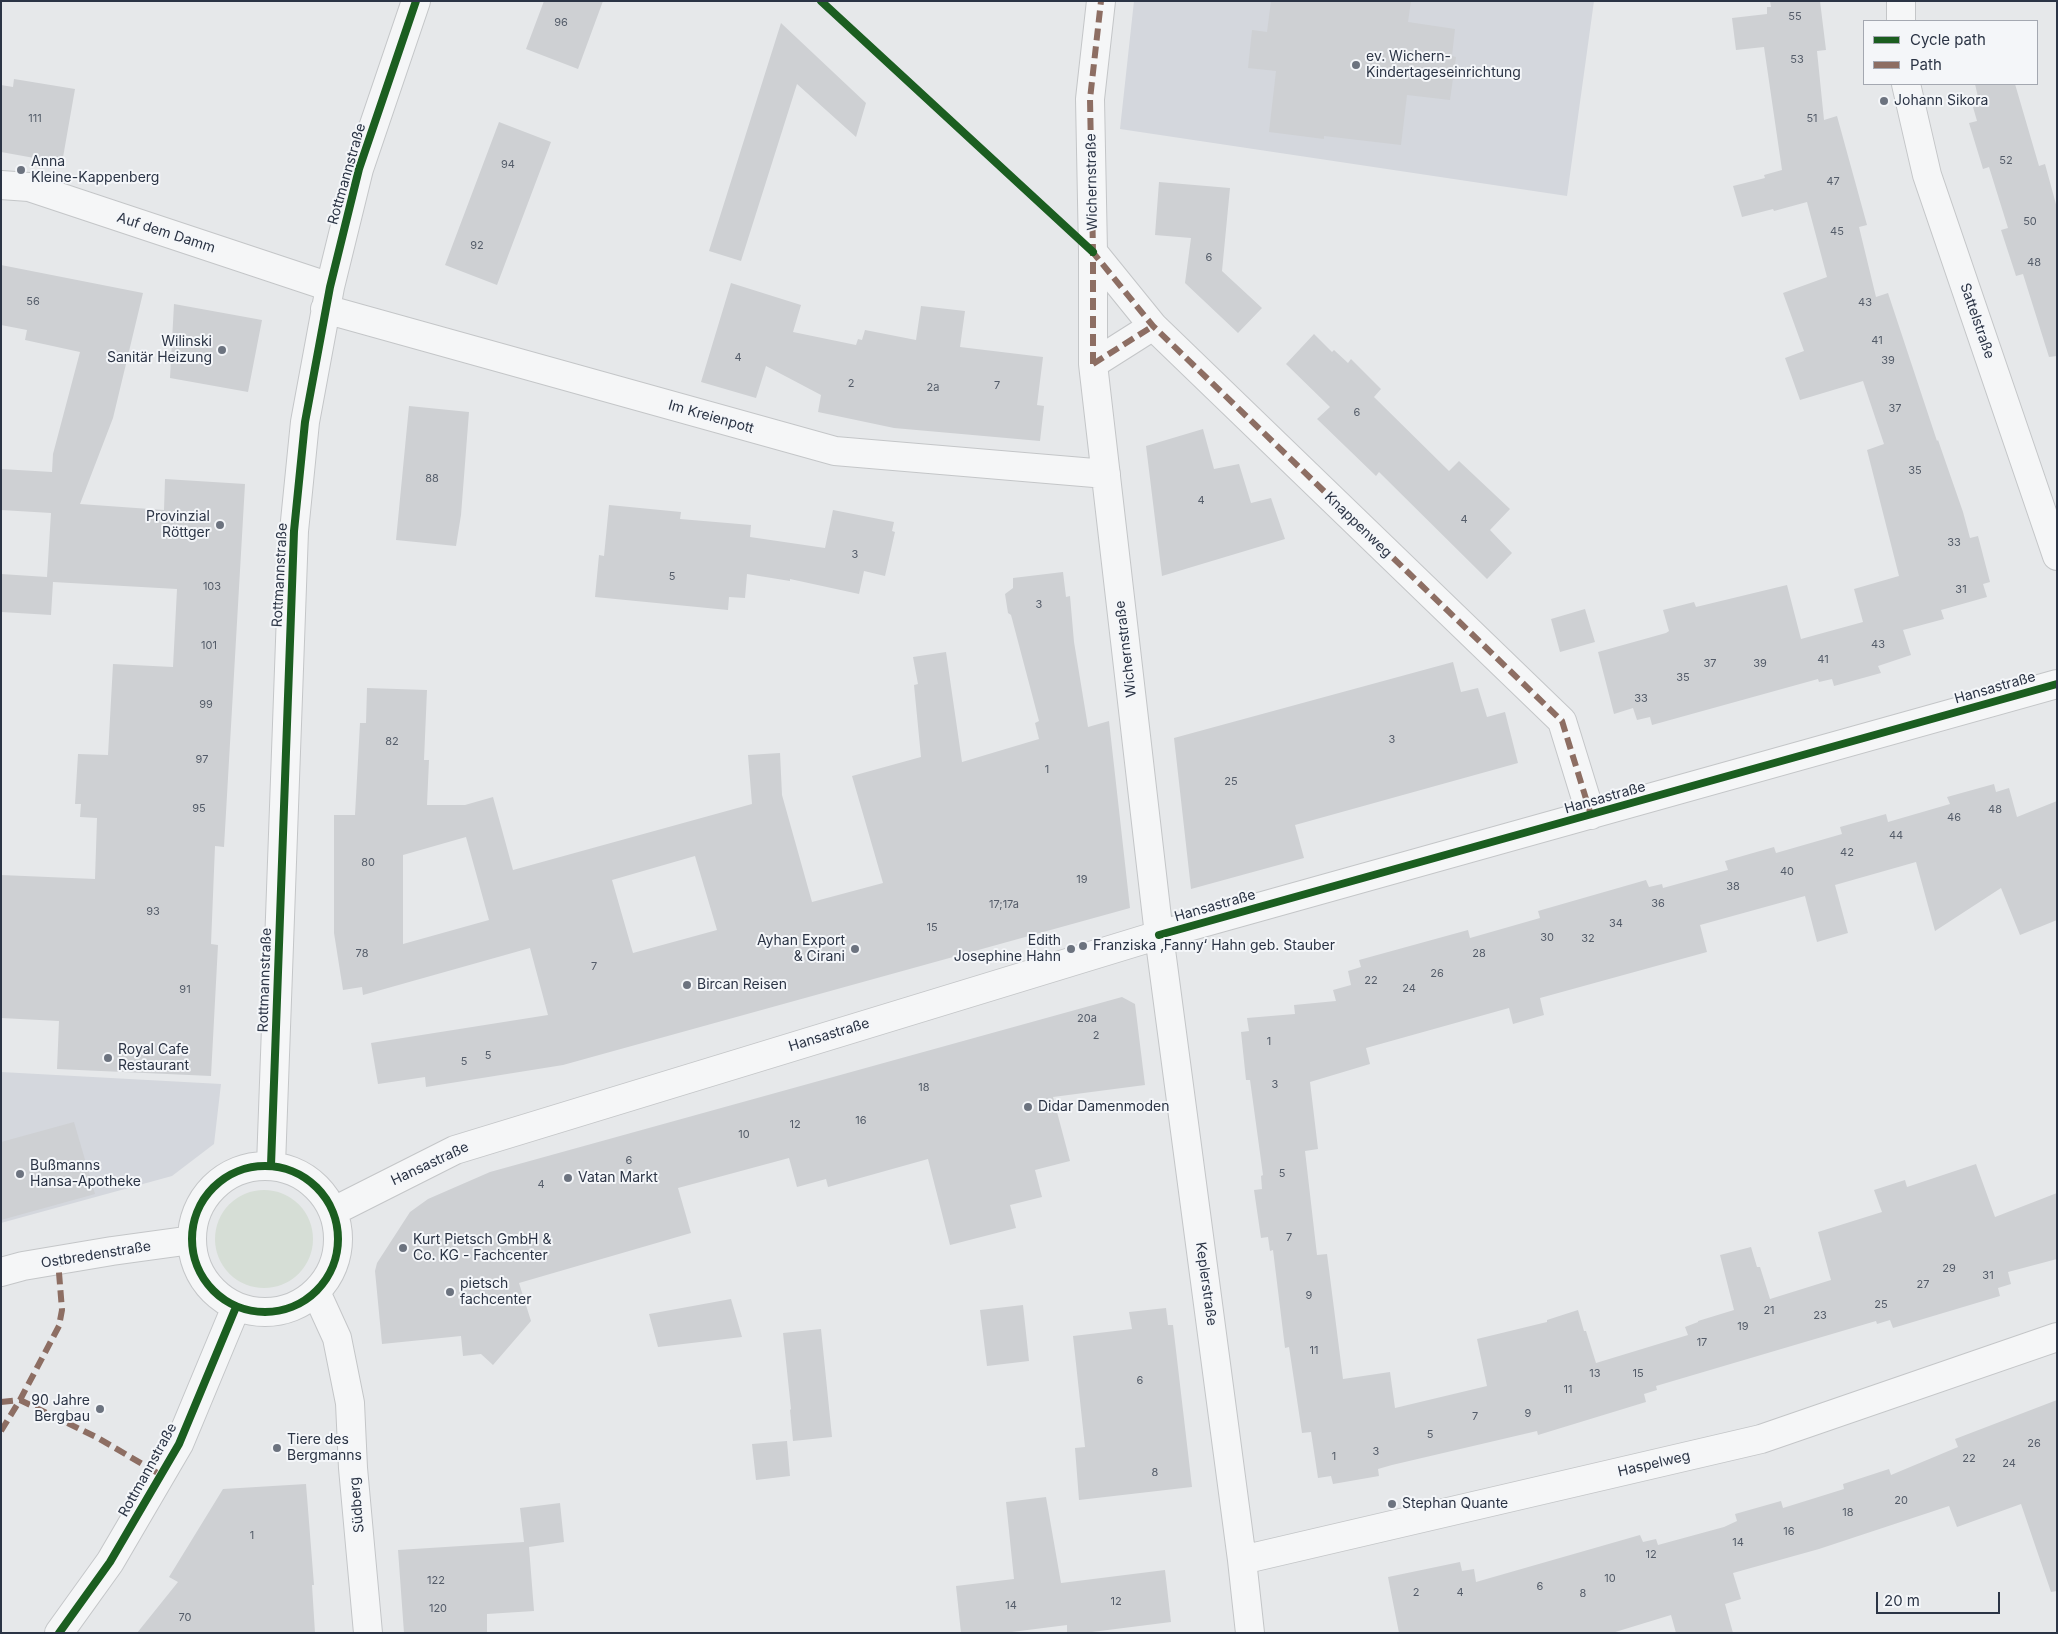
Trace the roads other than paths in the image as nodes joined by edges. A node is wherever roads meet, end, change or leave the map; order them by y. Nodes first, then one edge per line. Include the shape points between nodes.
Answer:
1 (416, 1) edge
2 (1101, 1) edge
3 (1901, 1) edge
4 (1901, 20) edge
5 (1906, 85) edge
6 (1, 185) edge
7 (1093, 252) junction
8 (327, 298) junction
9 (1153, 326) junction
10 (1093, 364) junction
11 (1106, 474) junction
12 (2057, 556) edge
13 (2057, 684) edge
14 (1590, 815) junction
15 (1159, 935) junction
16 (271, 1165) junction
17 (334, 1212) junction
18 (192, 1240) junction
19 (1, 1272) edge
20 (316, 1292) junction
21 (236, 1307) junction
22 (2057, 1337) edge
23 (1242, 1560) junction
24 (59, 1633) edge
25 (368, 1633) edge
26 (1250, 1633) edge

1 - 8 street, Rottmannstraße via 359,169
2 - 7 street, Wichernstraße via 1090,99
3 - 4 street
5 - 12 street, Sattelstraße via 1927,175
6 - 8 street, Auf dem Damm via 29,188
7 - 9 street, Knappenweg
7 - 10 street, Wichernstraße
8 - 11 street, Im Kreienpott via 835,452
8 - 16 street, Rottmannstraße via 305,422 294,531
9 - 10 street
9 - 14 street, Knappenweg via 1562,721
10 - 11 street, Wichernstraße
11 - 15 street, Wichernstraße
13 - 14 street, Hansastraße
14 - 15 street, Hansastraße
15 - 17 street, Hansastraße via 455,1150
15 - 23 street, Keplerstraße
16 - 17 street via 291,1170 309,1180 324,1194
16 - 18 street via 247,1168 224,1178 207,1194 196,1216
17 - 20 street via 338,1228 336,1254 328,1278
18 - 19 street, Ostbredenstraße
18 - 21 street via 195,1261 204,1280 218,1296
20 - 21 street via 299,1304 279,1311 257,1312
20 - 25 street, Südberg via 337,1338 350,1403
21 - 24 street, Rottmannstraße via 179,1444 110,1562
22 - 23 street, Haspelweg via 1761,1439
23 - 26 street, Keplerstraße

